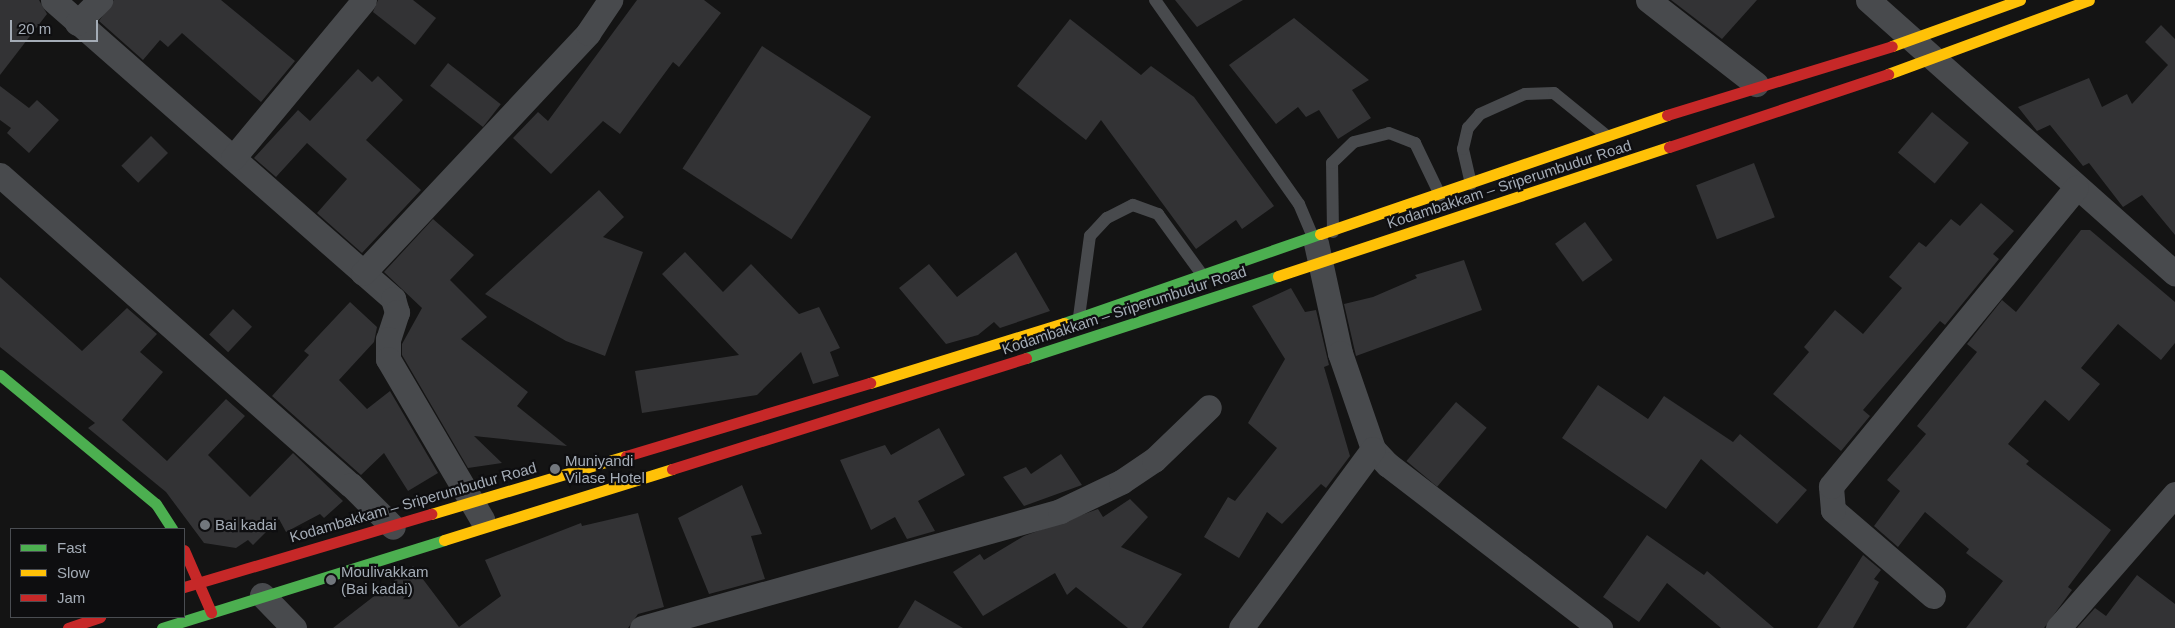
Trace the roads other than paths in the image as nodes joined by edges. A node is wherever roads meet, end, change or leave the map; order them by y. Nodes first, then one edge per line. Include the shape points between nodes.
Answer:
1 (53, 0) edge
2 (100, 0) edge
3 (364, 0) edge
4 (610, 0) edge
5 (1155, 0) edge
6 (1648, 0) edge
7 (1868, 0) edge
8 (2020, 0) edge
9 (2090, 0) edge
10 (77, 23) junction
11 (1916, 39) junction
12 (1936, 58) junction
13 (1756, 84) junction
14 (1608, 136) junction
15 (233, 158) junction
16 (0, 175) edge
17 (1471, 184) junction
18 (2076, 188) junction
19 (1440, 195) junction
20 (1323, 244) junction
21 (363, 273) junction
22 (2175, 274) edge
23 (1203, 276) junction
24 (1079, 317) junction
25 (0, 375) edge
26 (1209, 407) dead end
27 (1373, 449) junction
28 (2175, 494) edge
29 (471, 502) junction
30 (486, 525) junction
31 (393, 527) junction
32 (171, 528) edge
33 (185, 552) edge
34 (244, 566) junction
35 (201, 581) junction
36 (185, 587) edge
37 (262, 595) junction
38 (1933, 596) dead end
39 (211, 612) junction
40 (97, 618) edge
41 (68, 628) edge
42 (162, 628) edge
43 (294, 628) edge
44 (642, 628) edge
45 (1241, 628) edge
46 (1600, 628) edge
47 (2058, 628) edge

1 - 10 street
2 - 10 street
3 - 15 street
4 - 21 street via 588,33
5 - 20 lane via 1299,204
6 - 13 street
7 - 11 street
8 - 11 main road, Kodambakkam – Sriperumbudur Road
9 - 12 main road, Kodambakkam – Sriperumbudur Road
10 - 15 street
11 - 12 street
11 - 13 main road, Kodambakkam – Sriperumbudur Road
12 - 18 street
12 - 20 main road, Kodambakkam – Sriperumbudur Road
13 - 14 main road, Kodambakkam – Sriperumbudur Road
14 - 17 main road, Kodambakkam – Sriperumbudur Road
14 - 17 lane via 1554,93 1525,94 1480,114 1468,128 1463,149
15 - 21 street
16 - 31 street via 351,485
17 - 19 main road, Kodambakkam – Sriperumbudur Road
18 - 22 street
18 - 38 street via 1831,486 1832,510
19 - 20 main road, Kodambakkam – Sriperumbudur Road
19 - 20 lane via 1415,143 1389,132 1354,142 1332,163
20 - 23 main road, Kodambakkam – Sriperumbudur Road
20 - 27 street via 1340,353
20 - 30 main road, Kodambakkam – Sriperumbudur Road
21 - 29 street via 393,299 397,312 388,339 388,360
23 - 24 main road, Kodambakkam – Sriperumbudur Road
23 - 24 lane via 1158,214 1133,205 1107,218 1090,236
24 - 29 main road, Kodambakkam – Sriperumbudur Road
25 - 32 main road via 156,504
26 - 44 street via 1146,465 1060,510
27 - 45 street
27 - 46 street via 1386,464
28 - 47 street
29 - 30 street
29 - 31 main road, Kodambakkam – Sriperumbudur Road
30 - 37 main road, Kodambakkam – Sriperumbudur Road
31 - 34 main road, Kodambakkam – Sriperumbudur Road
33 - 35 main road
34 - 35 main road, Kodambakkam – Sriperumbudur Road
34 - 37 main road
35 - 36 main road, Kodambakkam – Sriperumbudur Road
35 - 39 main road
37 - 39 main road, Kodambakkam – Sriperumbudur Road
37 - 43 street
39 - 42 main road, Kodambakkam – Sriperumbudur Road
40 - 41 main road

